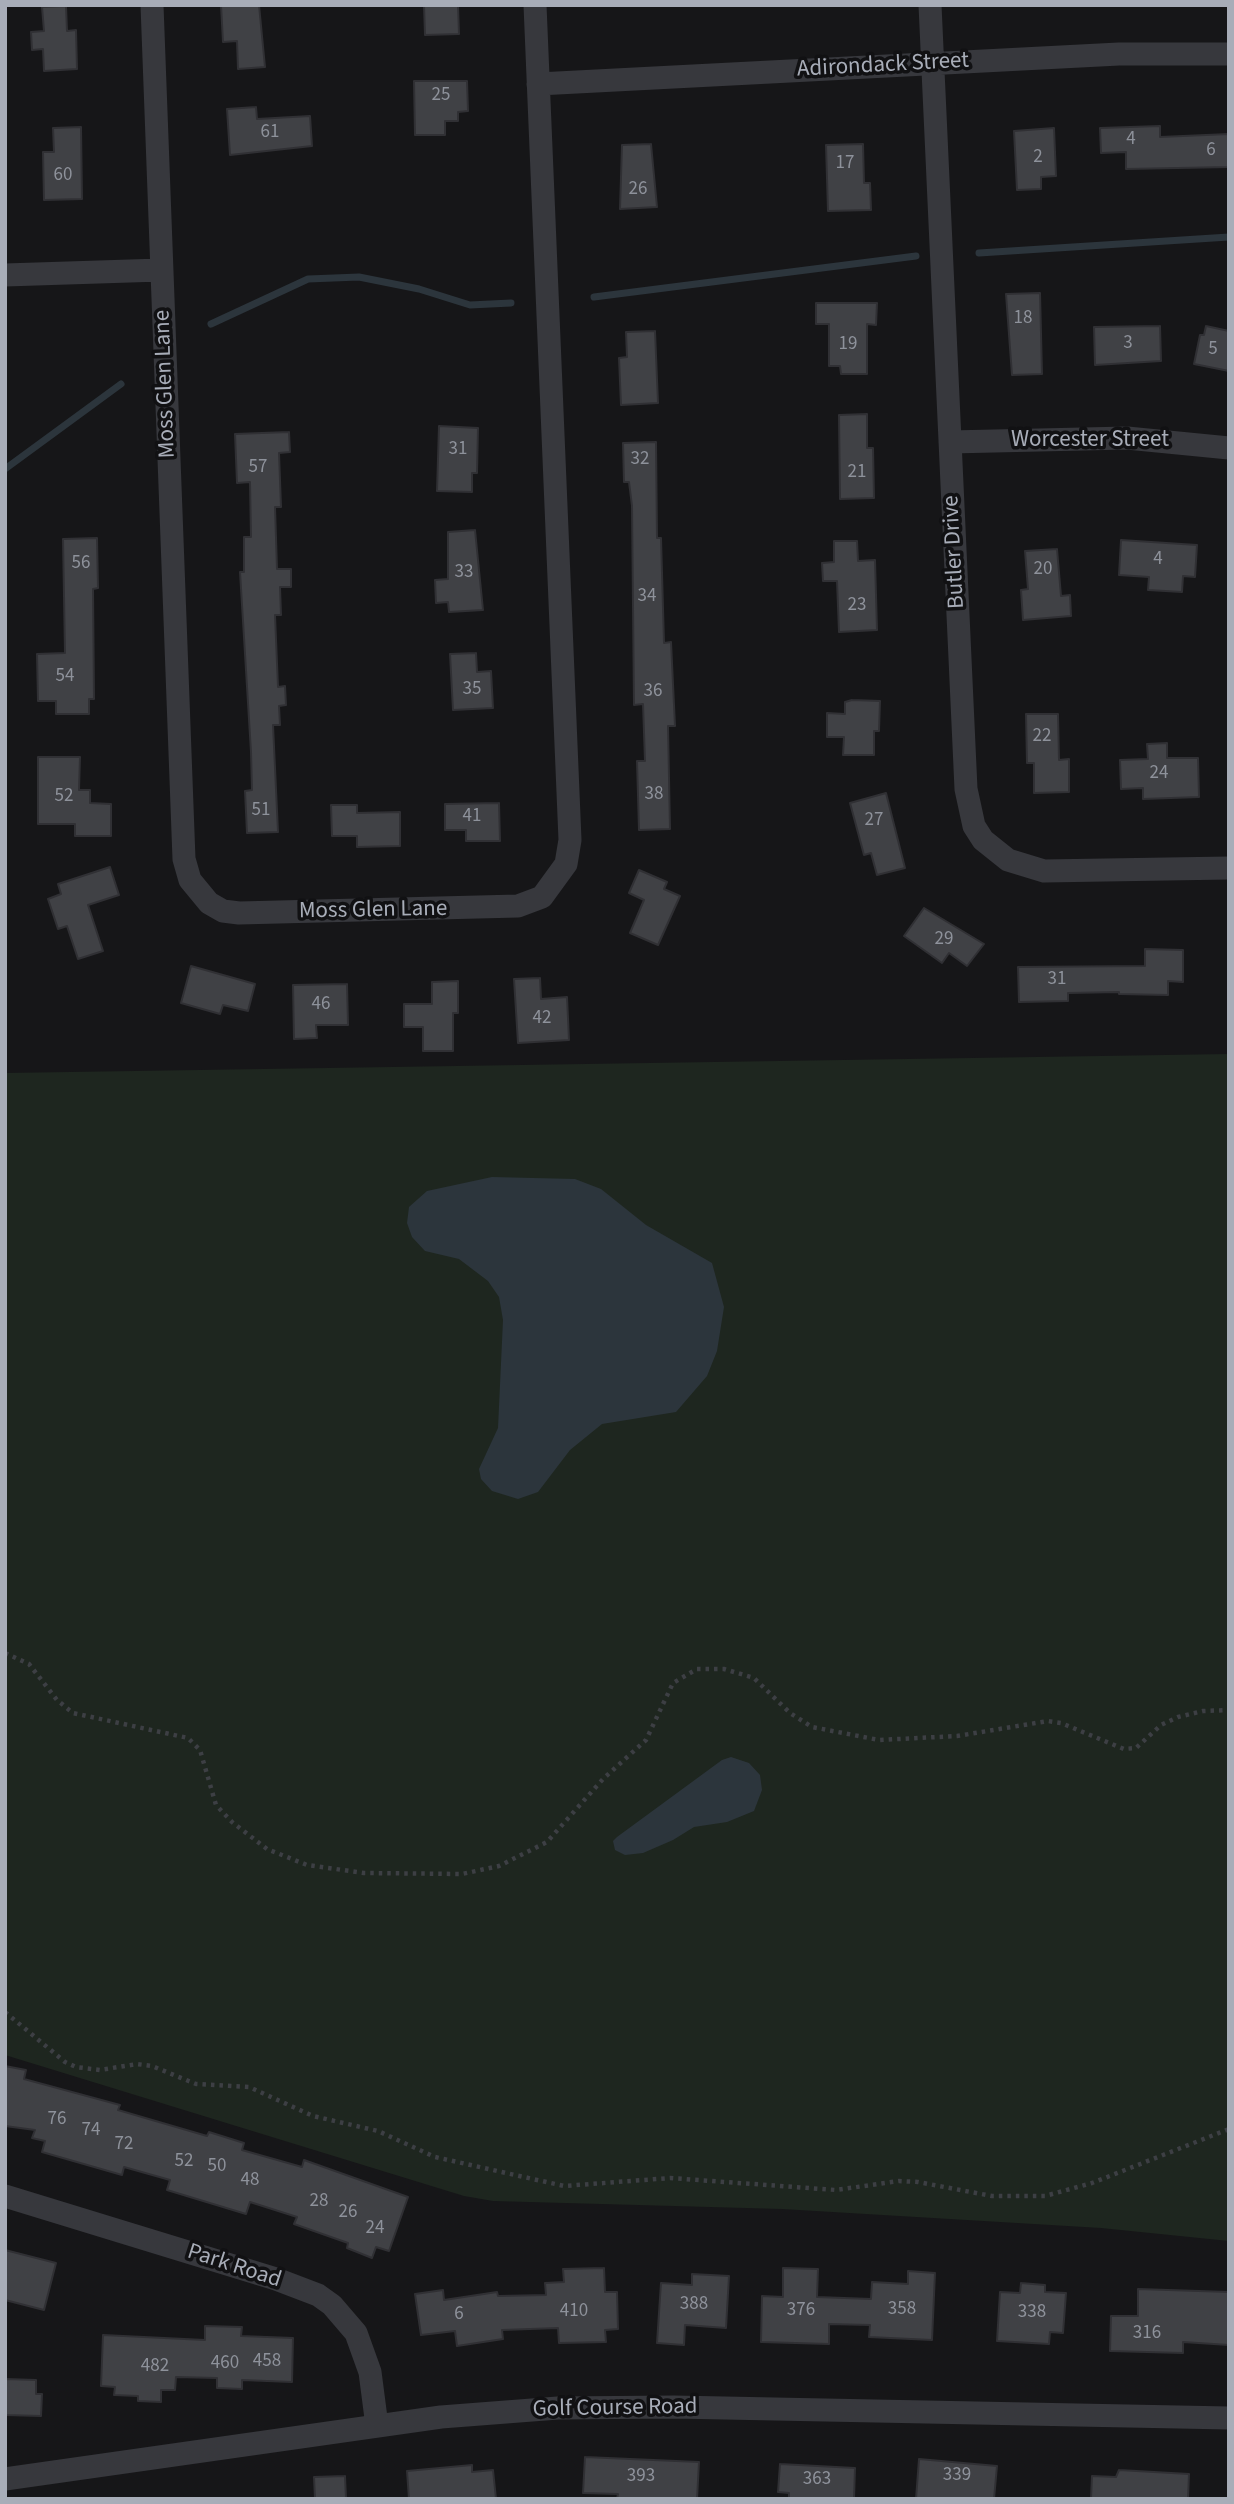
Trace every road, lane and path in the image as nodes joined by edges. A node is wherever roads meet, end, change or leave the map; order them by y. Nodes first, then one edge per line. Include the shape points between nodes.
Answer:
1 (152, 5) edge
2 (535, 5) edge
3 (930, 5) edge
4 (1229, 54) edge
5 (932, 64) junction
6 (538, 84) junction
7 (161, 270) junction
8 (5, 275) edge
9 (950, 442) junction
10 (1229, 448) edge
11 (1229, 868) edge
12 (5, 1653) edge
13 (1229, 1710) edge
14 (5, 2012) edge
15 (1229, 2129) edge
16 (5, 2196) edge
17 (1229, 2418) edge
18 (377, 2426) junction
19 (5, 2479) edge

1 - 7 street, Moss Glen Lane
2 - 6 street, Moss Glen Lane
3 - 5 street, Butler Drive
4 - 5 street, Adirondack Street via 1119,54
5 - 6 street, Adirondack Street
5 - 9 street, Butler Drive
6 - 7 street, Moss Glen Lane via 570,840 560,876 532,902 499,908 239,914 209,903 190,880 183,839
7 - 8 street
9 - 10 street, Worcester Street via 1128,438
9 - 11 street, Butler Drive via 966,789 968,810 982,841 1008,860 1044,871
12 - 13 path via 29,1664 57,1700 74,1713 188,1738 200,1750 213,1797 223,1814 267,1849 307,1866 364,1873 462,1874 499,1866 547,1842 603,1779 646,1740 673,1683 697,1670 724,1670 754,1678 790,1713 812,1727 878,1740 957,1736 1048,1721 1125,1749 1136,1748 1161,1725 1178,1717
14 - 15 path via 76,2067 100,2070 137,2064 197,2084 249,2087 313,2116 378,2131 435,2157 564,2186 670,2178 836,2190 908,2181 976,2195 1045,2196 1093,2183
16 - 18 street, Park Road via 276,2279 325,2300 345,2318 364,2352
17 - 18 street, Golf Course Road via 628,2407 504,2411
18 - 19 street, Golf Course Road

